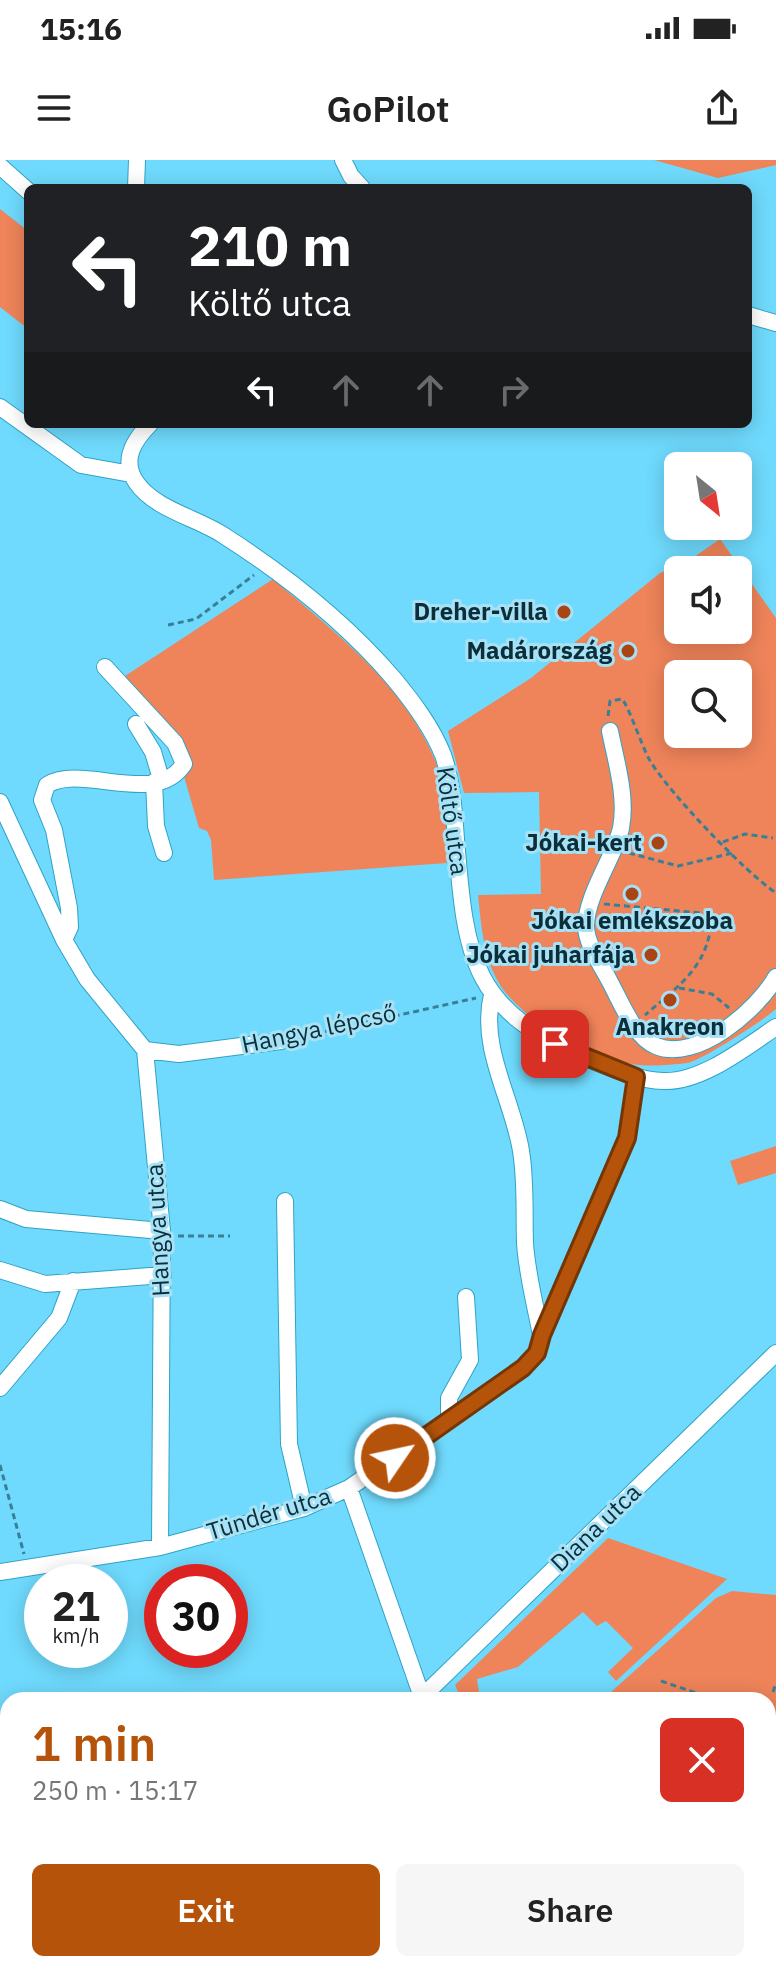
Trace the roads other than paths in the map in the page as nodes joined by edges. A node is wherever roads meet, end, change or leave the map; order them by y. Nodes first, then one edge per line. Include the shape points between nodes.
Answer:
1 (137, 160) edge
2 (343, 160) edge
3 (0, 166) edge
4 (136, 184) edge
5 (358, 184) edge
6 (24, 187) edge
7 (752, 316) edge
8 (776, 323) edge
9 (0, 407) edge
10 (24, 424) edge
11 (29, 428) edge
12 (147, 428) edge
13 (131, 474) junction
14 (105, 667) dead end
15 (136, 724) dead end
16 (610, 731) road end
17 (160, 779) junction
18 (0, 802) edge
19 (164, 853) dead end
20 (64, 940) junction
21 (776, 977) edge
22 (492, 995) junction
23 (776, 1027) edge
24 (281, 1041) road end
25 (145, 1050) junction
26 (636, 1077) junction
27 (285, 1201) dead end
28 (0, 1209) edge
29 (162, 1233) junction
30 (0, 1270) edge
31 (163, 1275) junction
32 (73, 1281) junction
33 (466, 1297) dead end
34 (542, 1335) junction
35 (776, 1353) edge
36 (0, 1388) edge
37 (449, 1421) junction
38 (349, 1488) junction
39 (304, 1508) junction
40 (160, 1547) junction
41 (0, 1572) edge
42 (419, 1692) edge
43 (428, 1692) edge

1 - 4 street
2 - 5 street
3 - 6 street
7 - 8 street
9 - 10 street
11 - 13 street via 81,465
12 - 13 street via 133,444
13 - 22 street, Költő utca via 145,493 221,533 266,565 375,657 429,727 451,790 467,941
14 - 17 street via 180,750 184,764
15 - 17 street via 153,752
16 - 21 street via 623,794 621,830 586,926 593,950 634,1024 655,1046 674,1049 697,1043 739,1020 764,998
17 - 19 street via 156,826
17 - 20 street via 131,785 55,780 42,793 69,908
18 - 20 street
20 - 25 street via 87,979
22 - 26 street, Költő utca via 523,1026
22 - 34 street via 487,1014 525,1173 525,1246
23 - 26 street, Költő utca via 688,1076 665,1082
24 - 25 street, Hangya lépcső via 179,1054
25 - 29 street, Hangya utca
26 - 34 street, Tündér utca via 627,1138
27 - 39 street via 289,1444
28 - 29 street via 26,1219
29 - 31 street, Hangya utca
30 - 32 street via 45,1284
31 - 32 street
31 - 40 street, Hangya utca
32 - 36 street via 59,1318
33 - 37 street via 470,1360 449,1398
34 - 37 street, Tündér utca via 537,1353 523,1368
35 - 43 street, Diana utca
37 - 38 street, Tündér utca
38 - 39 street, Tündér utca
38 - 42 street
39 - 40 street, Tündér utca
40 - 41 street, Tündér utca

